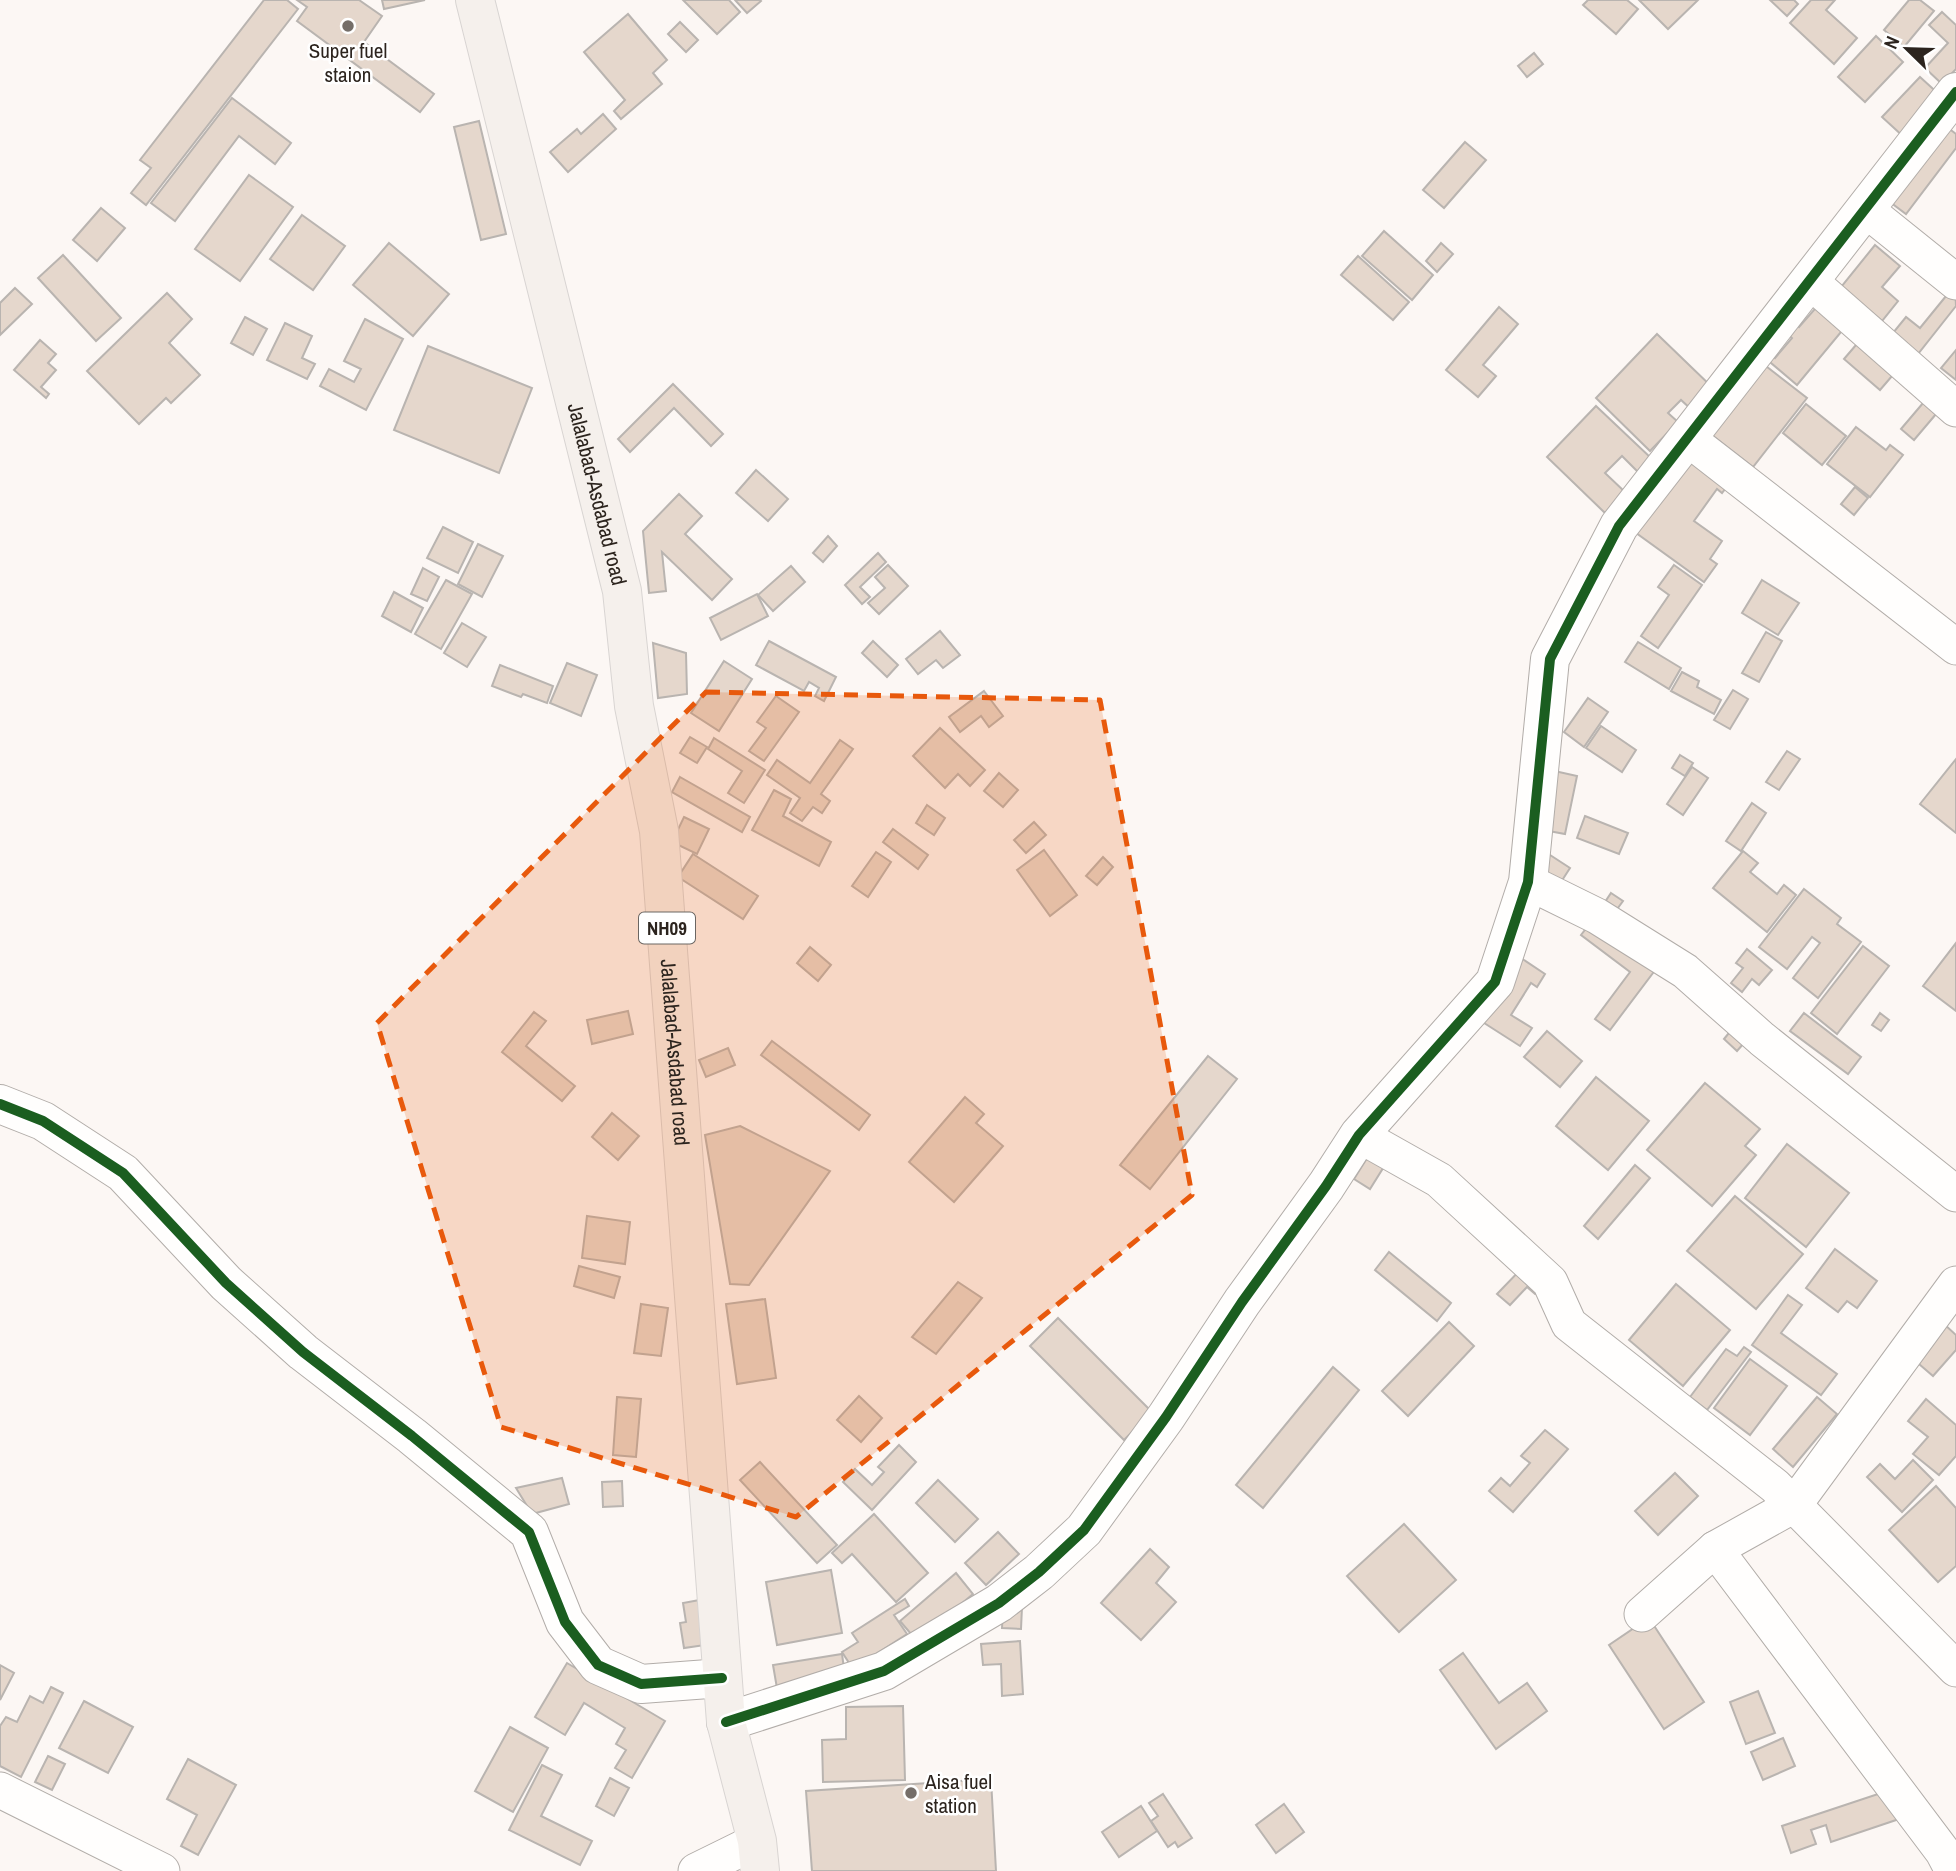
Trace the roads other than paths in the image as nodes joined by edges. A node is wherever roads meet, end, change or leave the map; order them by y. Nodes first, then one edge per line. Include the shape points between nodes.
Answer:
1 (475, 0) edge
2 (1956, 92) edge
3 (1865, 209) junction
4 (1810, 281) junction
5 (1956, 282) edge
6 (1956, 408) edge
7 (1687, 438) junction
8 (1956, 647) edge
9 (1528, 882) junction
10 (0, 1104) edge
11 (1359, 1135) junction
12 (1956, 1194) edge
13 (1956, 1284) edge
14 (1794, 1505) junction
15 (1715, 1549) junction
16 (1642, 1614) dead end
17 (1956, 1669) edge
18 (722, 1678) junction
19 (726, 1722) junction
20 (0, 1790) edge
21 (759, 1856) edge
22 (162, 1871) edge
23 (696, 1871) edge
24 (1953, 1871) edge

1 - 18 main road, Jalalabad-Asdabad road / NH09 via 622,591 634,706 659,831
2 - 3 street
3 - 4 street
3 - 5 street
4 - 6 street
4 - 7 street
7 - 8 street
7 - 9 street via 1619,526 1550,659
9 - 11 street via 1495,982
9 - 12 street via 1597,916 1685,971 1762,1039
10 - 18 street via 43,1121 123,1173 226,1283 303,1352 529,1532 565,1622 598,1665 641,1685
11 - 14 street via 1439,1180 1550,1282 1569,1324
11 - 19 street via 1241,1302 1167,1417 1075,1539 999,1603 884,1671
13 - 14 street
14 - 15 street
14 - 17 street
15 - 16 street
15 - 24 street
18 - 19 main road, Jalalabad-Asdabad road / NH09
19 - 21 main road, Jalalabad-Asdabad road / NH09
20 - 22 street
21 - 23 street

